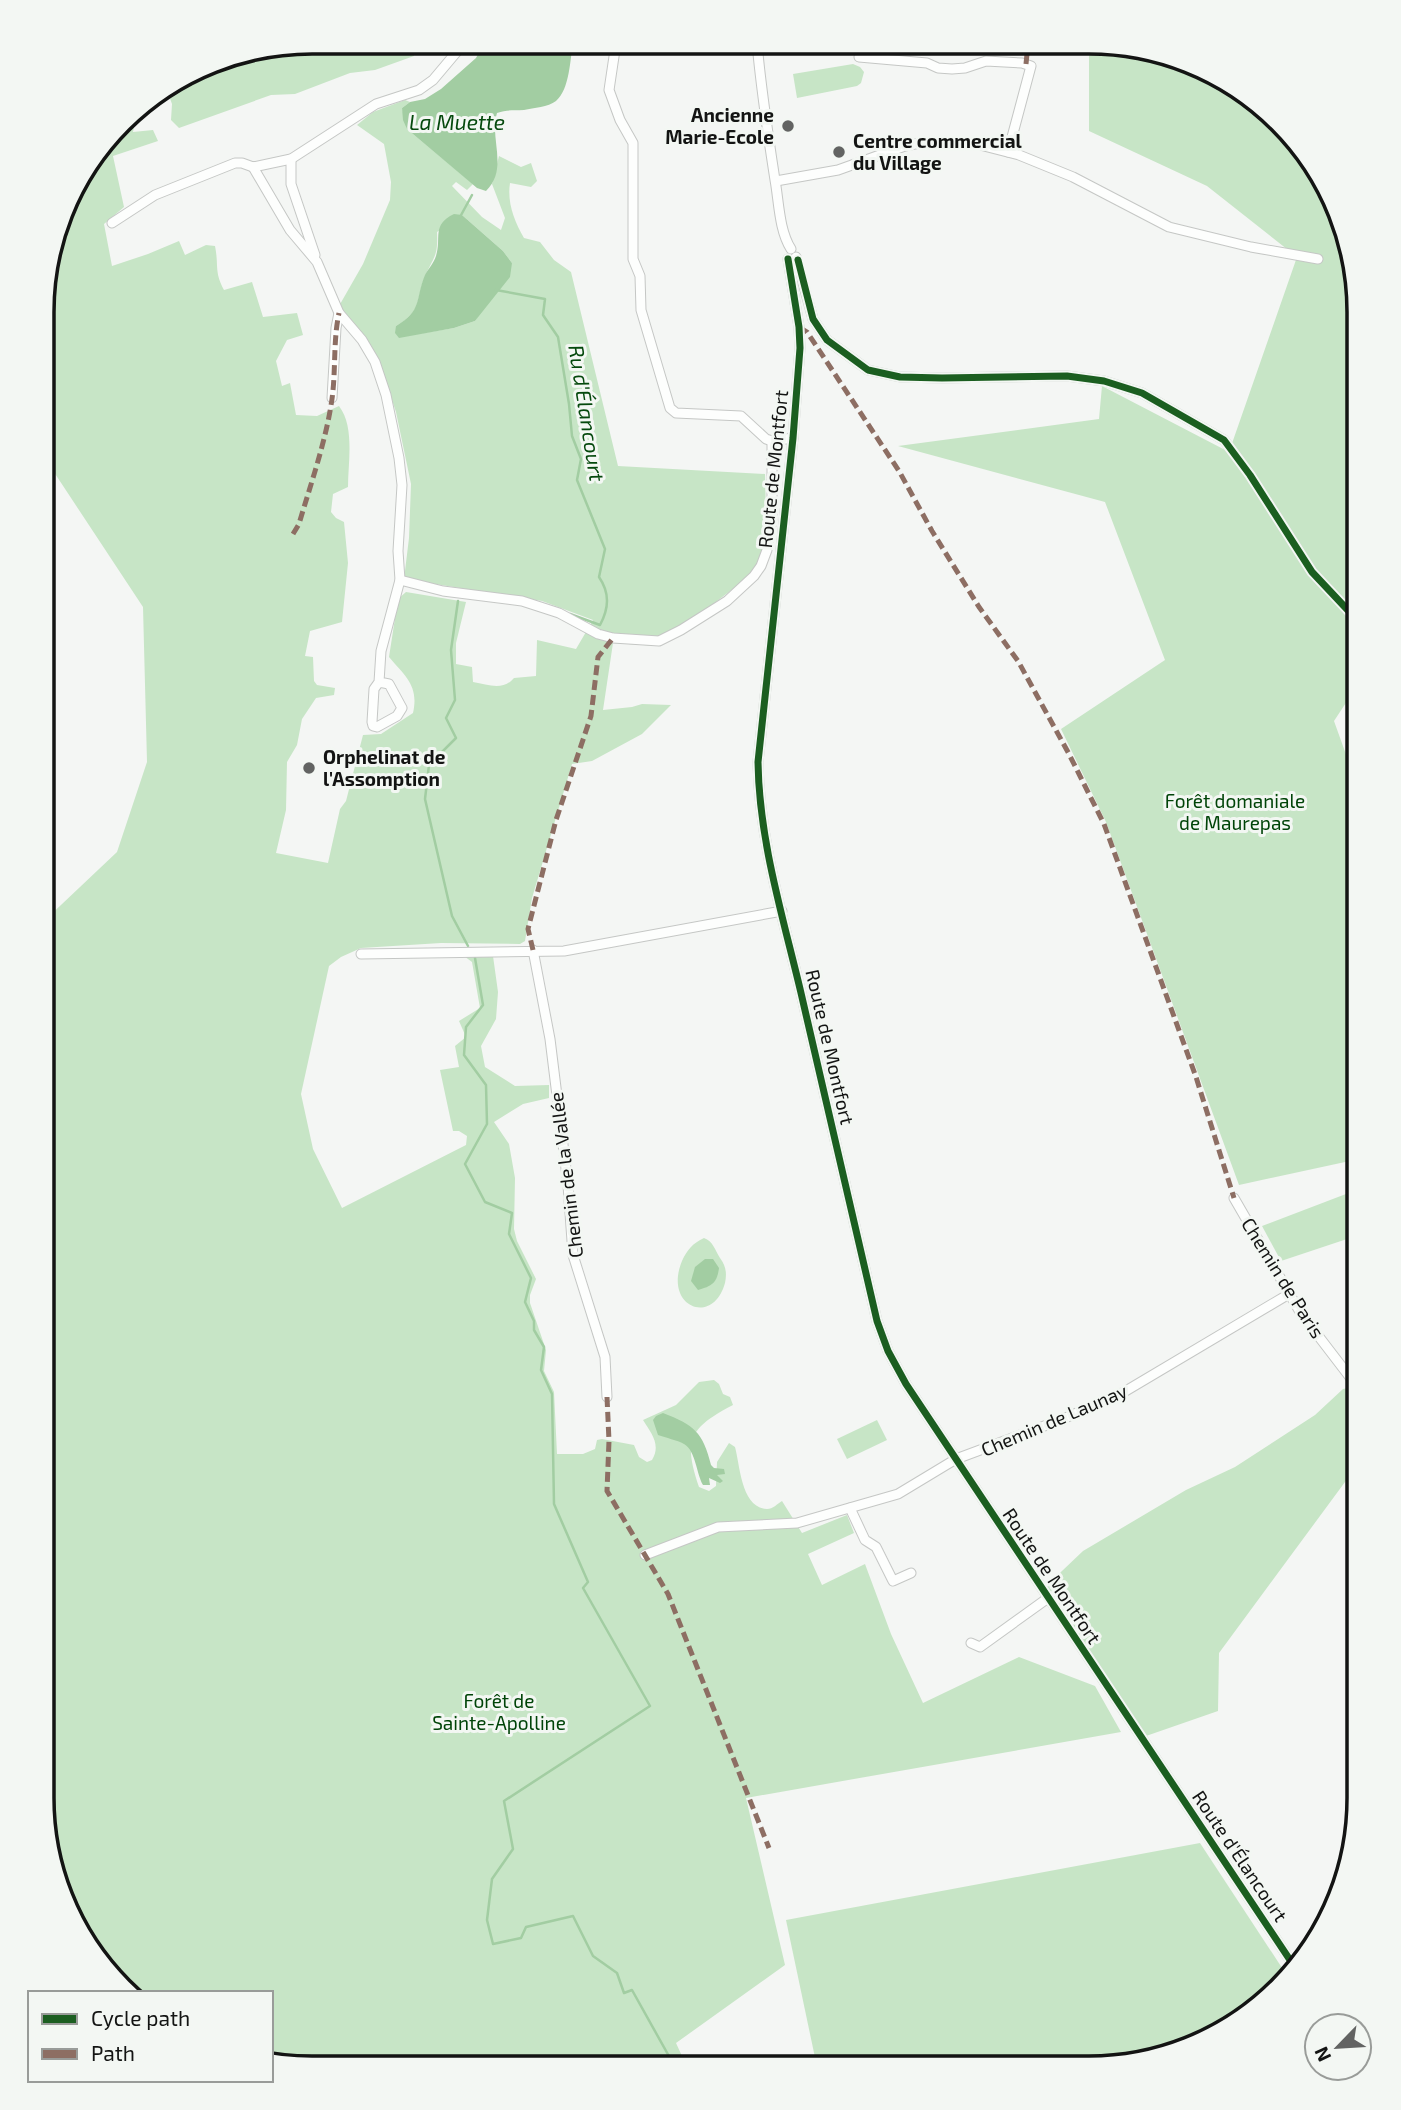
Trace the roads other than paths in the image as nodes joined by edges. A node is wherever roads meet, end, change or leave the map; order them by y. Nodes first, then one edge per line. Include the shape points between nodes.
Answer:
1 (455, 54) edge
2 (614, 54) edge
3 (758, 54) edge
4 (859, 58) dead end
5 (1008, 152) junction
6 (291, 159) junction
7 (253, 167) junction
8 (776, 181) junction
9 (112, 223) dead end
10 (792, 255) junction
11 (1318, 259) dead end
12 (317, 262) junction
13 (339, 313) junction
14 (332, 398) dead end
15 (793, 438) junction
16 (772, 441) junction
17 (400, 580) junction
18 (1347, 609) edge
19 (379, 682) junction
20 (782, 911) junction
21 (533, 950) junction
22 (361, 954) dead end
23 (1234, 1198) dead end
24 (1289, 1294) junction
25 (1347, 1374) edge
26 (607, 1397) dead end
27 (956, 1460) junction
28 (850, 1508) junction
29 (645, 1555) dead end
30 (911, 1573) dead end
31 (1048, 1598) junction
32 (971, 1643) dead end
33 (1157, 1761) joint
34 (1290, 1959) edge

1 - 6 street via 419,90 376,104
2 - 16 street via 609,90 633,143 633,259 640,276 641,310 670,408 676,413 741,416
3 - 8 street, Route de Montfort
4 - 5 street via 952,69 986,61 1031,66
5 - 8 street via 925,142 838,170
5 - 11 street via 1073,177 1169,227
6 - 7 street
6 - 12 street via 291,184
7 - 9 street via 242,163 224,168 155,195
7 - 12 street via 290,230
8 - 10 street, Route de Montfort
10 - 15 street, Route de Montfort via 800,348
10 - 18 street via 801,268 813,319 827,340 868,370 900,377 1067,376 1104,381 1142,393 1224,440 1312,572
12 - 13 street
13 - 14 street
13 - 17 street via 368,351 386,394 400,458
15 - 16 street
15 - 20 street, Route de Montfort via 758,762 763,827
16 - 17 street via 772,518 767,550 754,576 698,620 659,641 613,638 522,601 443,591
17 - 19 street via 381,651
19 - 19 street via 374,689 372,722 377,727 402,708 389,684
20 - 21 street via 564,951
20 - 27 street, Route de Montfort via 877,1321 906,1384
21 - 22 street
21 - 26 street, Chemin de la Vallée via 550,1039 573,1255 605,1357
23 - 24 street, Chemin de Paris
24 - 25 street, Chemin de Paris
24 - 27 street, Chemin de Launay via 1124,1392
27 - 28 street, Chemin de Launay via 898,1494
27 - 31 street, Route de Montfort
28 - 29 street, Chemin de Launay via 797,1523 718,1527
28 - 30 street via 893,1581
31 - 32 street via 981,1647
31 - 33 street, Route de Montfort
33 - 34 street, Route d'Élancourt

